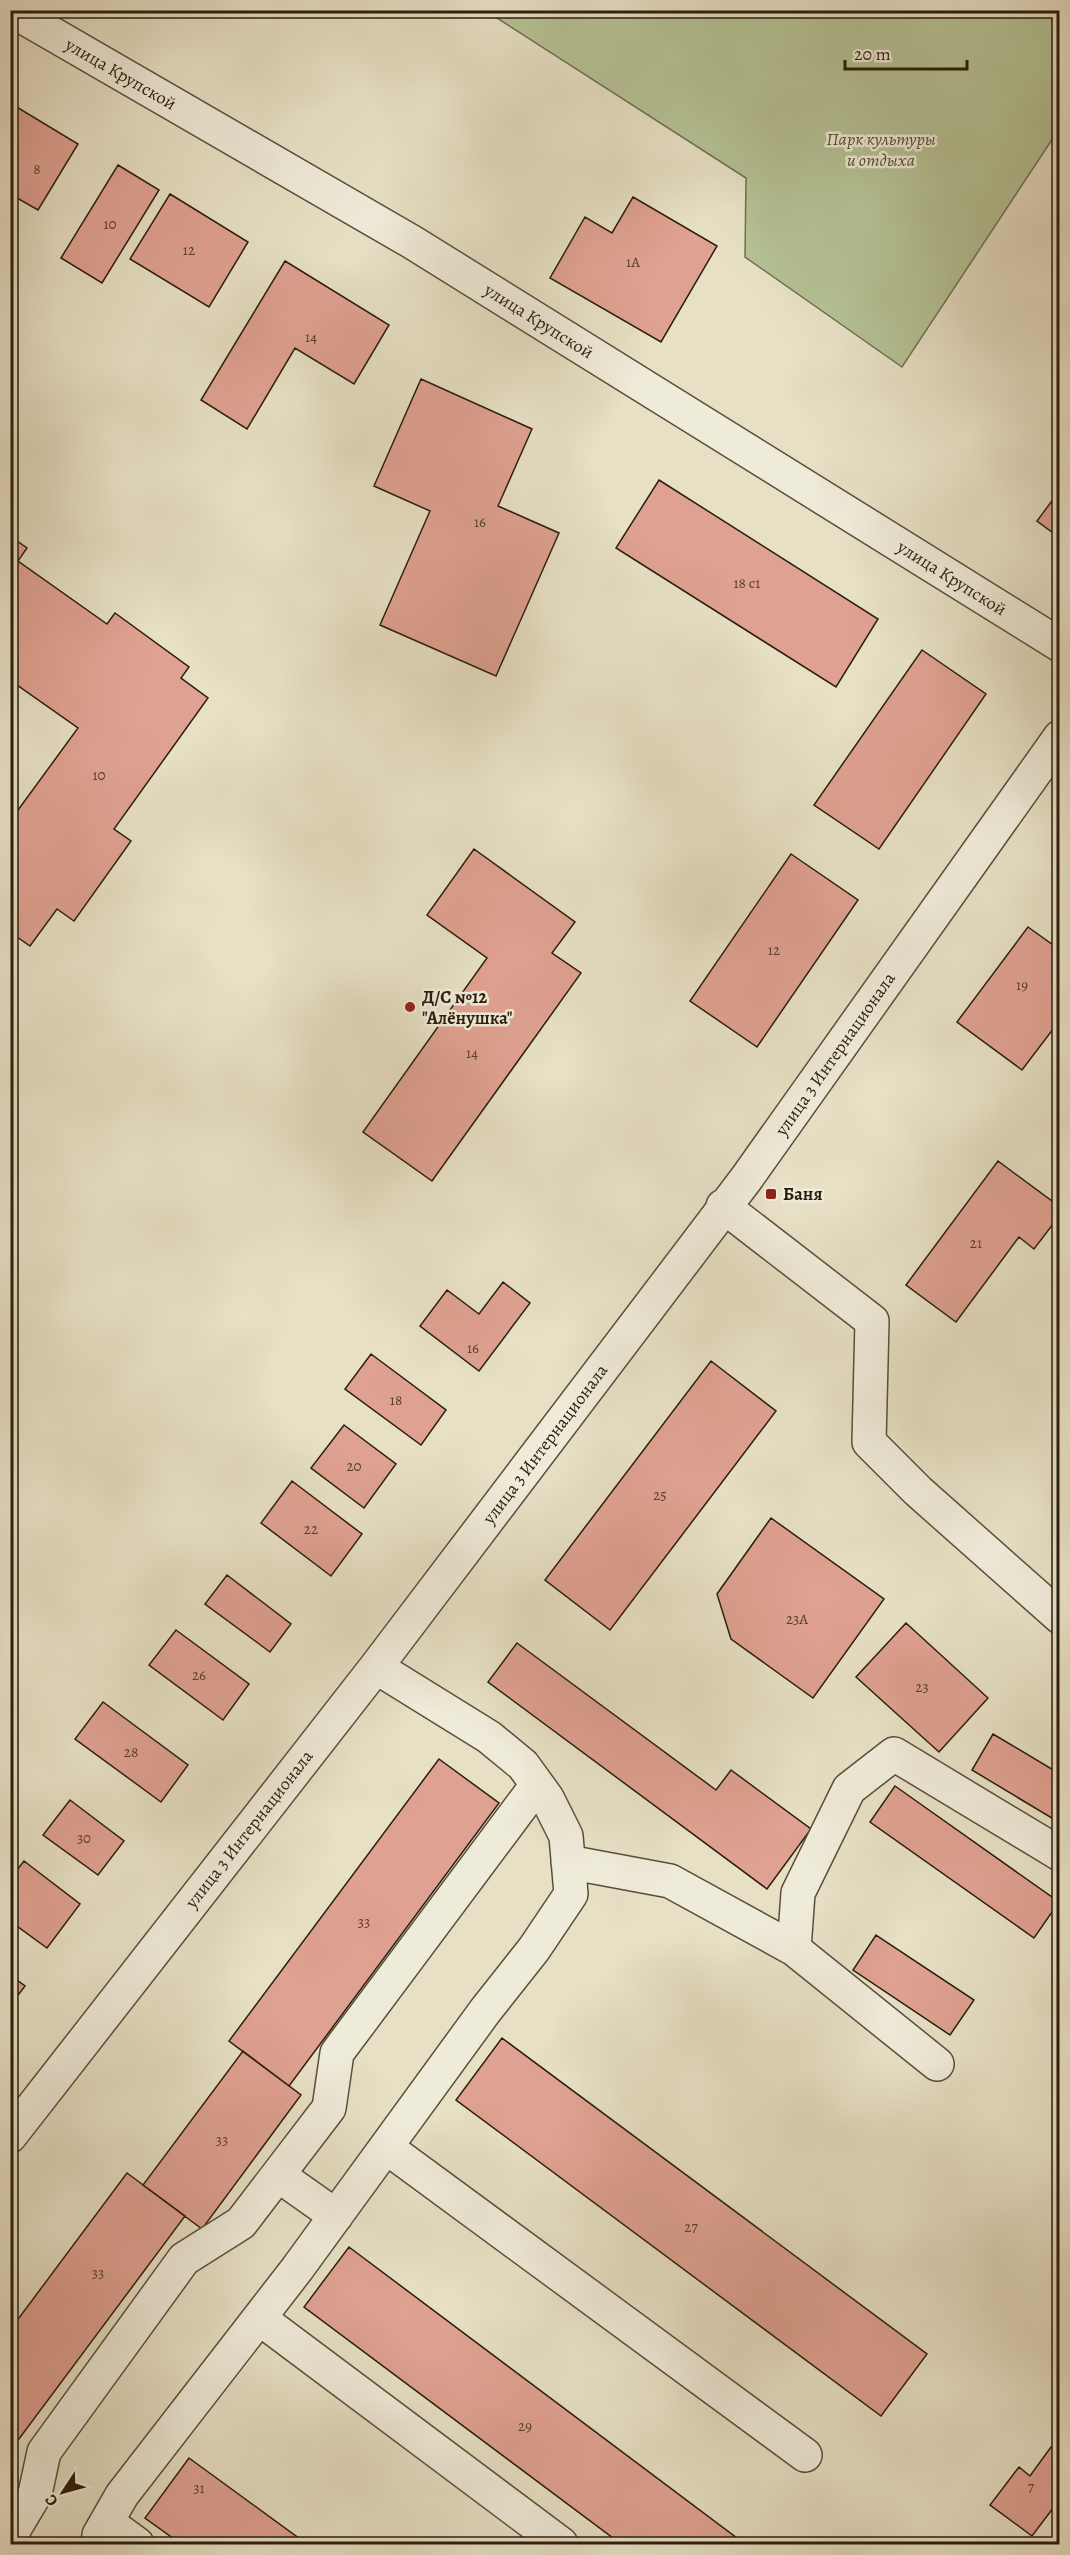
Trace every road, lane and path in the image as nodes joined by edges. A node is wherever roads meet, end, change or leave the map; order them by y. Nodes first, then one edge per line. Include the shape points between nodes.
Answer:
1 (10, 10) edge
2 (1059, 645) edge
3 (1059, 737) edge
4 (723, 1206) junction
5 (1059, 1617) edge
6 (376, 1667) junction
7 (537, 1785) junction
8 (1059, 1854) edge
9 (568, 1862) junction
10 (794, 1949) junction
11 (937, 2064) dead end
12 (10, 2136) edge
13 (386, 2147) junction
14 (278, 2175) junction
15 (336, 2216) junction
16 (259, 2318) junction
17 (805, 2455) dead end
18 (103, 2533) edge
19 (10, 2536) edge
20 (137, 2544) edge
21 (561, 2544) edge

1 - 2 street, улица Крупской via 412,242
3 - 4 street, улица 3 Интернационала
4 - 5 street via 872,1321 869,1442
4 - 6 street, улица 3 Интернационала
6 - 7 street via 489,1737 523,1765
6 - 12 street, улица 3 Интернационала
7 - 9 street via 566,1836
7 - 14 street via 337,2053 329,2108
8 - 10 street via 894,1754 849,1789 798,1893
9 - 10 street via 669,1881
9 - 13 street via 571,1894
10 - 11 street
13 - 15 street
13 - 17 street
14 - 15 street
14 - 19 street via 241,2223 184,2259 44,2452 35,2494
15 - 16 street
16 - 18 street via 122,2494
16 - 21 street
18 - 20 street

